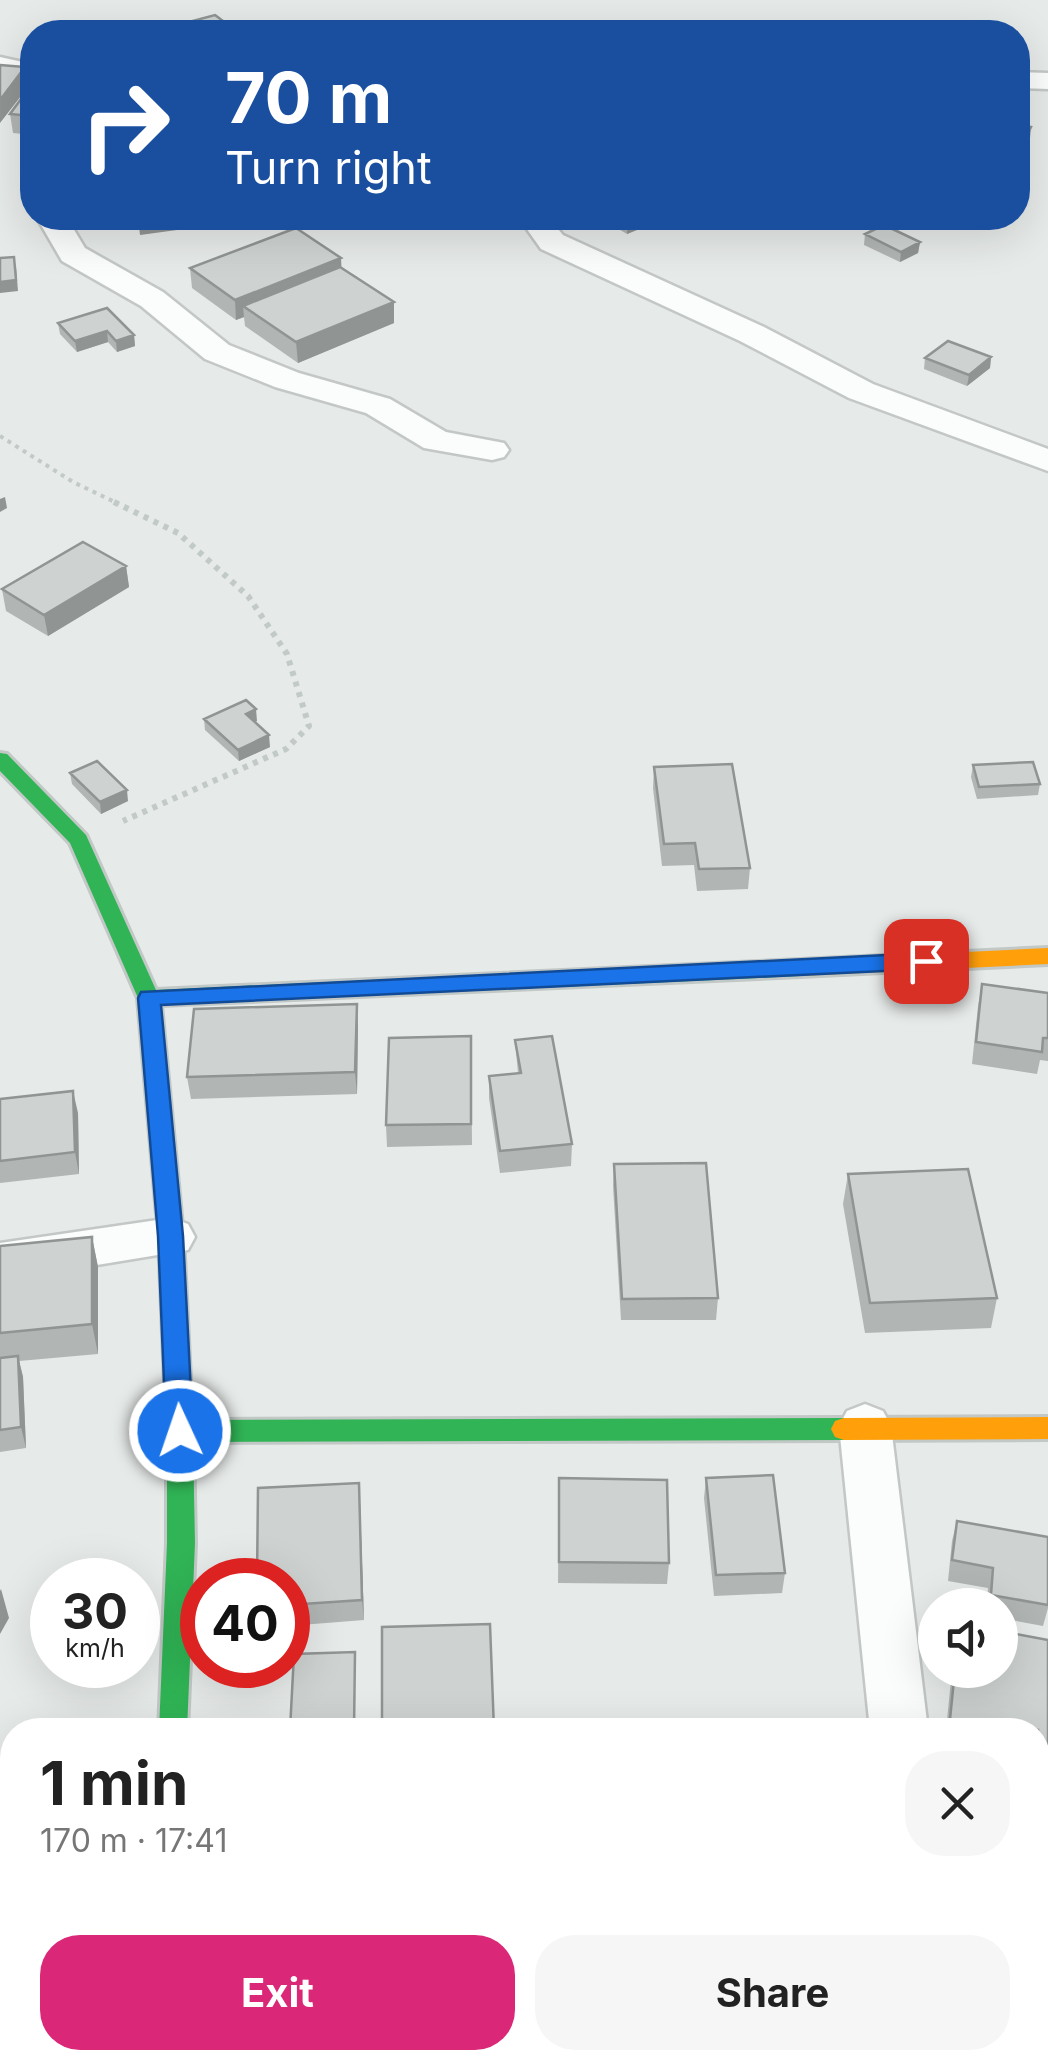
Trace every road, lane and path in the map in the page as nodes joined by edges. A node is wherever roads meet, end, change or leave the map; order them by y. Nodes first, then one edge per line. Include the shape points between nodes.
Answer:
1 (59, 230) edge
2 (543, 230) edge
3 (0, 436) edge
4 (492, 450) dead end
5 (1048, 461) edge
6 (0, 759) edge
7 (79, 840) junction
8 (1048, 956) edge
9 (149, 998) junction
10 (170, 1236) junction
11 (0, 1262) edge
12 (865, 1426) junction
13 (1048, 1428) edge
14 (180, 1431) junction
15 (174, 1718) edge
16 (898, 1718) edge

1 - 4 street via 73,254 152,299 217,352 378,406 436,441
2 - 5 street via 552,242 861,392
3 - 7 path via 73,482 178,533 248,596 287,654 309,726 286,750
6 - 7 street
7 - 9 street
8 - 9 street
9 - 10 street
10 - 11 street
10 - 14 street
12 - 13 street
12 - 14 street
12 - 16 street
14 - 15 street

